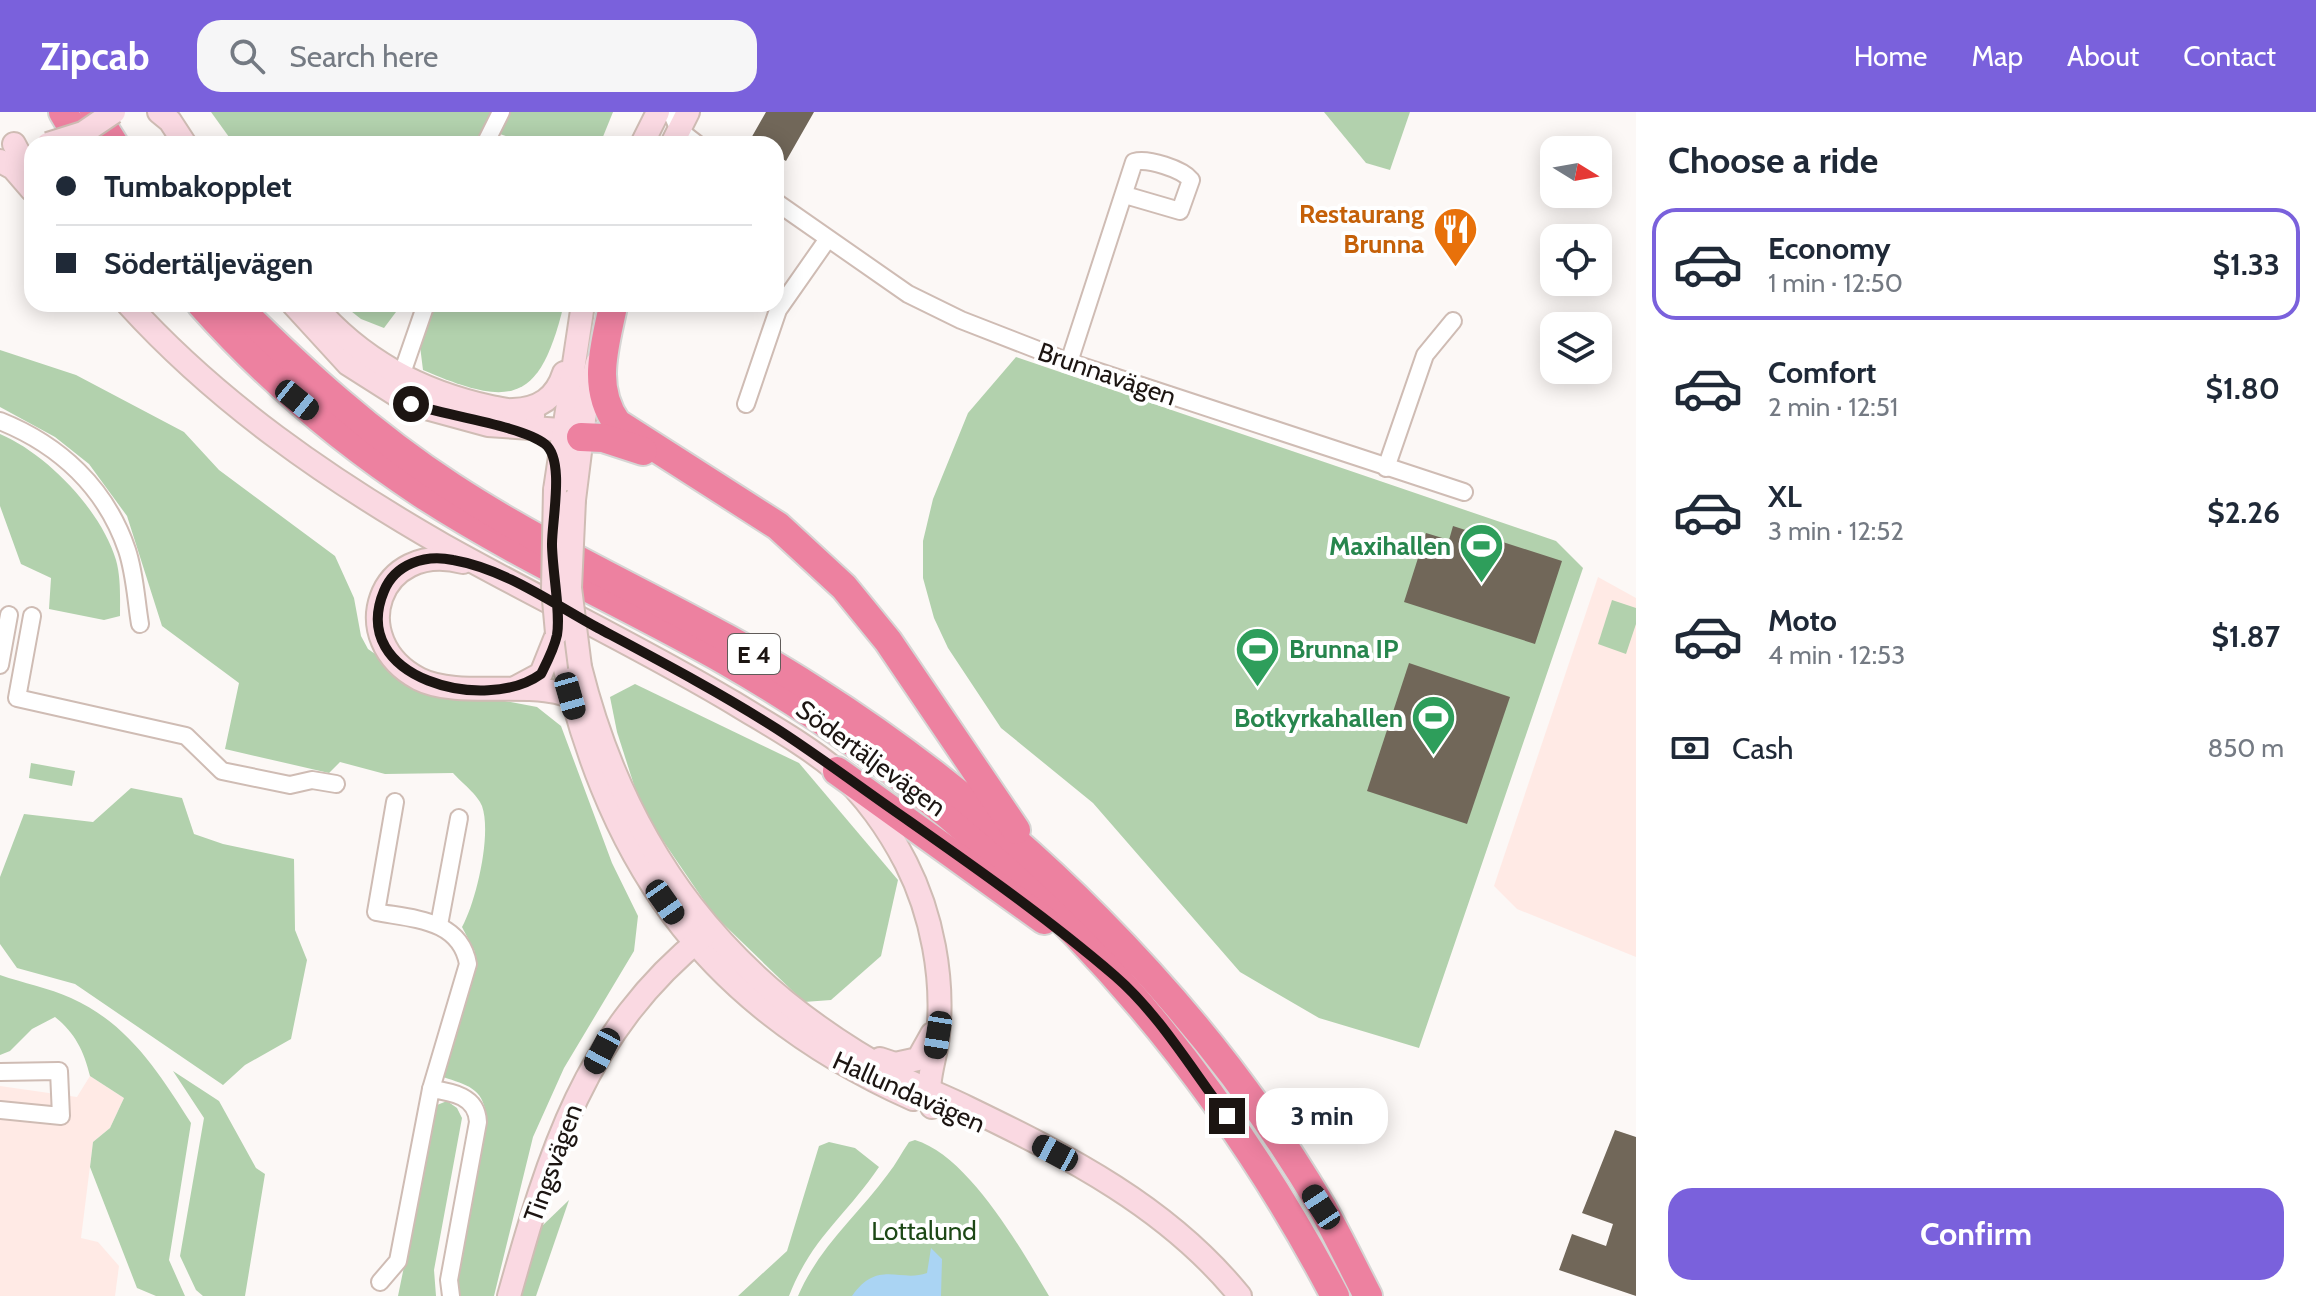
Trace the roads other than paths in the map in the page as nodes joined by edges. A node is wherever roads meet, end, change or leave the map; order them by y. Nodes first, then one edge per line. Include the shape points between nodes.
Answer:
1 (63, 112) edge
2 (94, 112) edge
3 (114, 112) edge
4 (159, 112) edge
5 (180, 112) edge
6 (501, 112) edge
7 (658, 112) edge
8 (681, 128) edge
9 (73, 136) edge
10 (77, 136) edge
11 (109, 136) edge
12 (180, 136) edge
13 (196, 136) edge
14 (489, 136) edge
15 (646, 136) edge
16 (659, 136) edge
17 (8, 145) edge
18 (24, 167) edge
19 (24, 181) edge
20 (1125, 195) dead end
21 (784, 208) edge
22 (827, 240) junction
23 (784, 301) edge
24 (136, 312) edge
25 (209, 312) edge
26 (243, 312) edge
27 (300, 312) edge
28 (320, 312) edge
29 (423, 312) edge
30 (581, 312) edge
31 (582, 312) edge
32 (611, 312) edge
33 (612, 312) edge
34 (777, 312) edge
35 (1453, 321) dead end
36 (1069, 362) junction
37 (397, 385) junction
38 (746, 404) dead end
39 (513, 410) junction
40 (0, 421) edge
41 (488, 425) junction
42 (571, 433) junction
43 (670, 460) junction
44 (557, 465) junction
45 (1386, 468) junction
46 (1464, 492) dead end
47 (564, 495) junction
48 (488, 569) junction
49 (9, 615) dead end
50 (32, 616) dead end
51 (140, 624) dead end
52 (557, 633) junction
53 (0, 665) edge
54 (513, 689) junction
55 (570, 696) junction
56 (593, 715) junction
57 (837, 771) junction
58 (336, 784) dead end
59 (395, 802) dead end
60 (459, 818) dead end
61 (1034, 857) junction
62 (439, 925) junction
63 (702, 937) junction
64 (1118, 978) junction
65 (939, 1001) junction
66 (862, 1054) junction
67 (0, 1072) edge
68 (431, 1089) junction
69 (930, 1099) junction
70 (0, 1110) edge
71 (380, 1282) dead end
72 (451, 1296) edge
73 (509, 1296) edge
74 (1240, 1296) edge
75 (1335, 1296) edge
76 (1368, 1296) edge

1 - 10 highway
2 - 11 highway
3 - 9 main road, bridge
4 - 12 main road
5 - 13 main road
6 - 14 street
7 - 15 main road
8 - 16 street
17 - 18 main road
17 - 19 main road via 13,168
20 - 36 street
21 - 22 street, Brunnavägen
22 - 23 street
22 - 36 street, Brunnavägen via 908,294
24 - 48 main road via 194,370 284,444 354,493
25 - 64 highway, Södertäljevägen / E 4 via 279,385 423,495 724,660 899,775 1050,904
26 - 61 highway, E 4 via 369,428 451,486 815,690 912,757
27 - 37 main road via 348,364
28 - 37 main road
29 - 37 street
30 - 39 main road via 556,390 538,407
31 - 42 main road, Hallundavägen
32 - 42 main road, Hallundavägen via 586,404
33 - 43 highway via 602,360 603,395 610,413 626,431
34 - 38 street
35 - 45 street via 1425,355
36 - 45 street, Brunnavägen
37 - 39 main road
37 - 41 main road via 411,404
39 - 42 main road
40 - 51 street via 47,444 99,496 127,550
41 - 42 main road
41 - 44 main road via 545,443
42 - 43 highway
42 - 44 main road, Hallundavägen
42 - 47 main road, Hallundavägen
43 - 61 highway via 778,526 859,603
44 - 47 main road, Hallundavägen
45 - 46 street, Brunnavägen
47 - 52 main road, Hallundavägen, bridge via 553,589
47 - 56 main road, Hallundavägen, bridge via 580,667
48 - 54 main road via 452,559 415,561 389,580 377,626 397,664 420,680
48 - 57 main road via 702,684
49 - 53 street
50 - 58 street via 17,698 186,736 222,771 290,785 312,780
52 - 54 main road via 541,674
52 - 55 main road, Hallundavägen
54 - 55 main road
55 - 56 main road
55 - 63 main road, Hallundavägen via 585,749 631,850
56 - 63 main road, Hallundavägen via 638,826
57 - 64 highway
57 - 65 main road via 875,814 907,864 931,931
59 - 62 street via 376,912
60 - 62 street
61 - 76 highway, E 4 via 1136,961 1261,1113 1321,1207
62 - 68 street via 461,944 468,964
63 - 66 main road, Hallundavägen
63 - 69 main road, Hallundavägen via 732,984 788,1029 865,1077
63 - 73 main road, Tingsvägen via 620,1022 573,1105 545,1169
64 - 75 highway, Södertäljevägen / E 4 via 1227,1116 1297,1223
65 - 66 main road via 928,1045 918,1059 895,1064
65 - 69 main road
66 - 69 main road, Hallundavägen
67 - 70 street via 59,1071 61,1116
68 - 71 street via 398,1261
68 - 72 street via 454,1093 478,1112 449,1280
69 - 74 main road, Hallundavägen via 1055,1153 1118,1187 1192,1243

